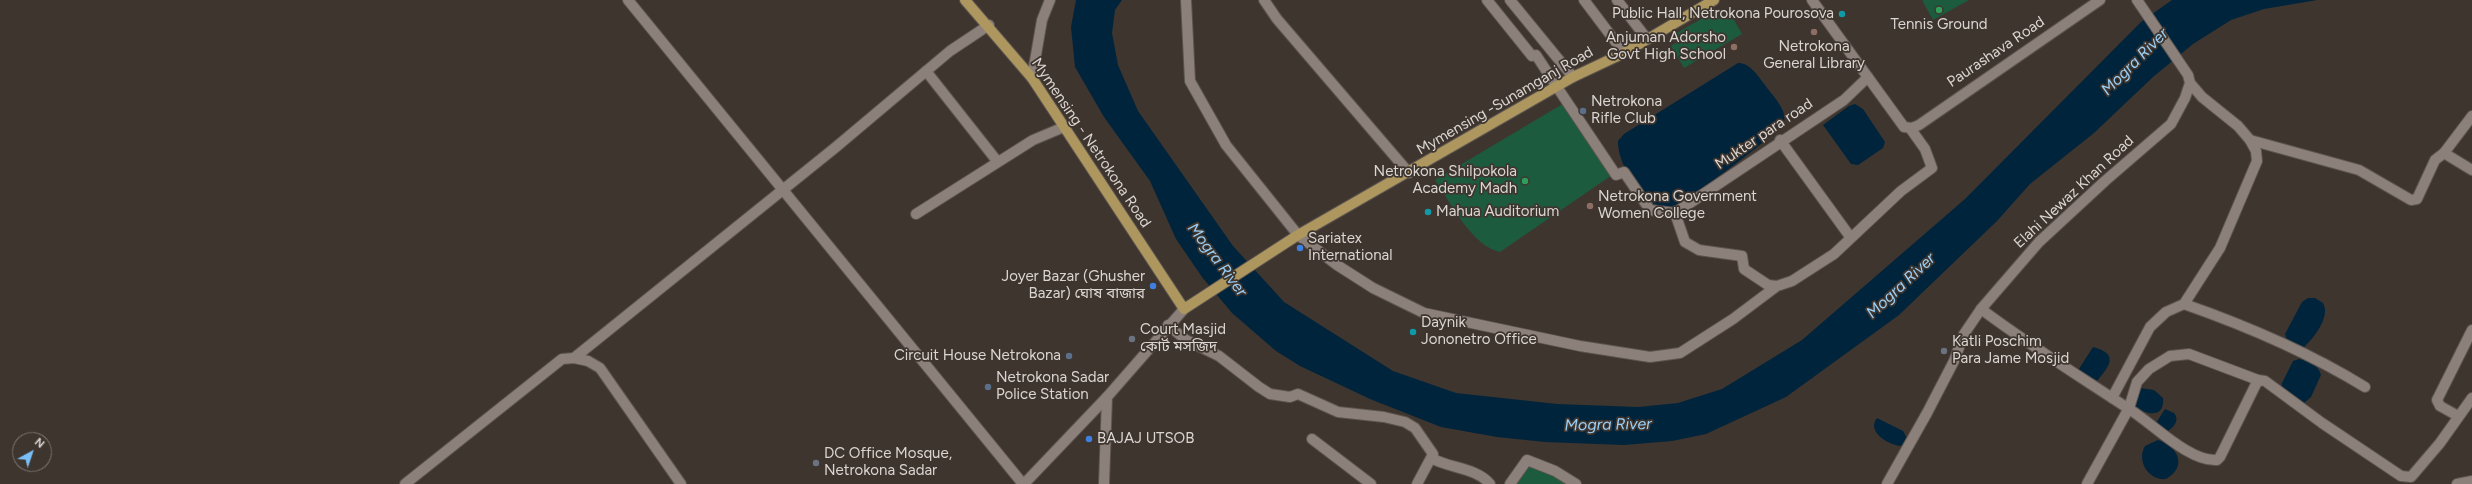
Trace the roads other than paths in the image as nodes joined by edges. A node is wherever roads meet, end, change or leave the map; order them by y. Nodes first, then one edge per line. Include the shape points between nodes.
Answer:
1 (628, 0) edge
2 (965, 0) edge
3 (1050, 0) edge
4 (1186, 0) edge
5 (1264, 0) edge
6 (1487, 0) edge
7 (1510, 0) edge
8 (1584, 0) edge
9 (1617, 0) edge
10 (1714, 0) edge
11 (1812, 0) edge
12 (2100, 0) edge
13 (2137, 0) edge
14 (989, 25) junction
15 (1647, 39) junction
16 (1624, 53) junction
17 (926, 71) junction
18 (1574, 77) junction
19 (1868, 77) junction
20 (1032, 78) junction
21 (2190, 83) junction
22 (1558, 87) junction
23 (2472, 116) edge
24 (1064, 127) junction
25 (1910, 128) junction
26 (1780, 140) junction
27 (2250, 140) junction
28 (2444, 153) junction
29 (997, 161) junction
30 (2472, 170) edge
31 (1409, 173) junction
32 (782, 189) junction
33 (1674, 213) junction
34 (916, 214) dead end
35 (1294, 237) junction
36 (1851, 238) junction
37 (1777, 286) junction
38 (2184, 304) junction
39 (1184, 309) junction
40 (1980, 309) junction
41 (1168, 325) junction
42 (2472, 330) edge
43 (574, 358) junction
44 (2258, 380) junction
45 (2365, 387) dead end
46 (1107, 397) junction
47 (2112, 398) junction
48 (2472, 398) edge
49 (2129, 408) junction
50 (2458, 416) junction
51 (1312, 439) dead end
52 (1433, 459) junction
53 (2407, 477) junction
54 (2472, 481) edge
55 (405, 484) edge
56 (681, 484) edge
57 (1024, 484) edge
58 (1104, 484) edge
59 (1371, 484) edge
60 (1416, 484) edge
61 (1490, 484) edge
62 (1510, 484) edge
63 (1576, 484) edge
64 (1887, 484) edge
65 (2087, 484) edge
66 (2417, 484) edge
67 (2457, 484) edge

1 - 32 street
2 - 14 main road, Mymensing - Netrokona Road
3 - 20 street via 1042,20
4 - 35 street via 1190,81 1226,145
5 - 31 street via 1277,19
6 - 22 street via 1532,56 1536,55
7 - 18 street
8 - 16 street
9 - 15 street
10 - 15 main road, Mymensing -Sunamganj Road
11 - 19 street
12 - 25 street, Paurashava Road via 1919,125
13 - 21 street via 2185,69
14 - 17 street
14 - 20 main road, Mymensing - Netrokona Road
15 - 16 main road, Mymensing -Sunamganj Road
16 - 18 main road, Mymensing -Sunamganj Road
17 - 29 street
17 - 32 street
18 - 22 main road, Mymensing -Sunamganj Road
19 - 25 street via 1904,127
19 - 26 street, Mukter para road via 1844,100
20 - 24 main road, Mymensing - Netrokona Road
21 - 27 street
21 - 40 street, Elahi Newaz Khan Road via 2186,98 2171,124 2039,242
22 - 31 main road, Mymensing -Sunamganj Road
22 - 33 street via 1616,175 1624,172 1650,210
23 - 28 street
24 - 29 street via 1033,140
24 - 39 main road, Mymensing - Netrokona Road
25 - 36 street via 1925,149 1932,168 1901,191
26 - 33 street, Mukter para road
26 - 36 street
27 - 28 street via 2359,170 2411,200 2417,199 2435,160
27 - 38 street via 2258,156 2252,174 2220,248
28 - 30 street
29 - 34 street
31 - 35 main road, Mymensing -Sunamganj Road
32 - 43 street
32 - 57 street
33 - 37 street via 1685,242 1699,250 1742,256 1744,269 1768,285
35 - 37 street via 1373,288 1424,313 1580,346 1650,357 1680,353 1733,319
35 - 39 main road, Mymensing -Sunamganj Road
36 - 37 street via 1834,254 1792,281
38 - 45 street via 2274,338 2326,363
38 - 47 street via 2166,312 2150,327
39 - 41 street
40 - 47 street via 2049,358
40 - 64 street, Elahi Newaz Khan Road via 1964,334 1954,361 1931,407
41 - 46 street
41 - 52 street via 1186,340 1219,356 1270,394 1290,397 1298,394 1338,412 1406,422 1415,428 1432,450
42 - 50 street via 2437,400 2440,406
43 - 55 street via 562,359
43 - 56 street via 593,363 600,368
44 - 49 street via 2189,354 2170,356 2149,369 2137,382
44 - 49 street via 2223,452 2215,461 2183,448
44 - 53 street via 2265,381 2322,423 2401,476
46 - 57 street
46 - 58 street
47 - 49 street
48 - 50 street
49 - 65 street
50 - 53 street via 2414,476
51 - 59 street
52 - 60 street
52 - 61 street via 1456,469 1482,475
53 - 66 street
54 - 67 street
62 - 63 street via 1527,460

